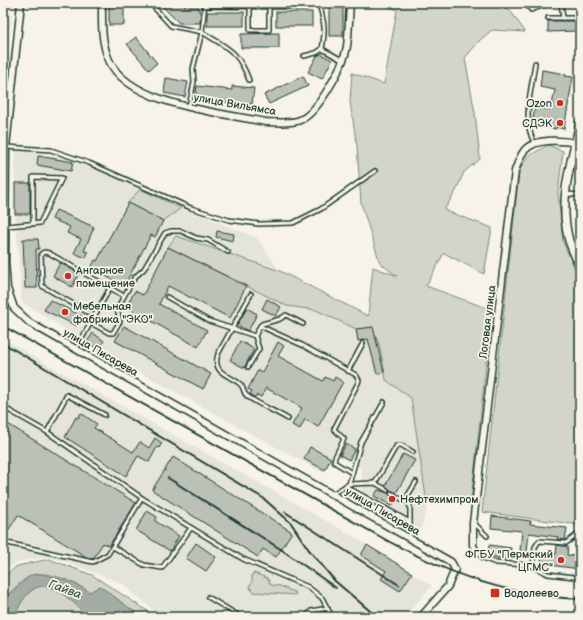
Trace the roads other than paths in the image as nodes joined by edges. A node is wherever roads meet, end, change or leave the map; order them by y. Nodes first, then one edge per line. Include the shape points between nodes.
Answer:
1 (21, 3) edge
2 (102, 3) edge
3 (150, 3) edge
4 (350, 3) edge
5 (526, 3) edge
6 (551, 3) edge
7 (561, 3) edge
8 (204, 4) edge
9 (319, 4) edge
10 (250, 6) junction
11 (269, 6) junction
12 (548, 18) dead end
13 (563, 18) junction
14 (580, 18) edge
15 (202, 32) junction
16 (322, 48) junction
17 (304, 56) dead end
18 (342, 60) junction
19 (535, 63) dead end
20 (3, 80) edge
21 (249, 80) dead end
22 (3, 85) edge
23 (11, 88) junction
24 (189, 106) junction
25 (580, 123) edge
26 (535, 144) junction
27 (578, 144) edge
28 (6, 147) junction
29 (375, 171) dead end
30 (565, 194) junction
31 (580, 195) edge
32 (33, 224) junction
33 (6, 226) junction
34 (228, 252) dead end
35 (580, 266) edge
36 (110, 288) junction
37 (251, 294) dead end
38 (124, 296) junction
39 (167, 297) dead end
40 (94, 316) junction
41 (91, 322) junction
42 (302, 324) dead end
43 (260, 326) junction
44 (232, 329) junction
45 (255, 336) junction
46 (363, 344) dead end
47 (76, 349) junction
48 (248, 367) dead end
49 (348, 371) junction
50 (384, 402) dead end
51 (3, 407) edge
52 (105, 415) dead end
53 (288, 419) dead end
54 (47, 432) junction
55 (413, 452) dead end
56 (352, 473) junction
57 (416, 482) dead end
58 (375, 483) junction
59 (349, 484) junction
60 (345, 486) junction
61 (387, 490) dead end
62 (391, 493) dead end
63 (332, 494) junction
64 (142, 498) junction
65 (405, 500) junction
66 (410, 522) junction
67 (474, 523) junction
68 (191, 528) junction
69 (577, 535) dead end
70 (487, 536) dead end
71 (410, 538) junction
72 (3, 542) edge
73 (113, 547) junction
74 (475, 550) joint
75 (533, 566) junction
76 (574, 577) dead end
77 (208, 598) dead end
78 (328, 608) junction
79 (426, 614) edge
80 (241, 617) edge
81 (307, 617) edge
82 (332, 617) edge
83 (422, 617) edge

1 - 23 street, улица Писарева
2 - 24 street, улица Вильямса via 104,47 116,73 145,94
3 - 15 lane via 171,26
4 - 18 street, улица Вильямса via 347,47
5 - 6 lane via 530,10
7 - 13 lane
8 - 10 lane
8 - 15 lane
9 - 11 lane via 305,7
9 - 16 lane via 326,32
10 - 11 lane
10 - 11 lane via 252,31 268,30
12 - 13 lane
13 - 14 lane
15 - 21 lane via 228,47 237,56
15 - 24 lane via 193,69 194,82
16 - 17 lane via 316,54
16 - 18 lane
18 - 24 street, улица Вильямса via 316,106 300,121 266,122
19 - 26 lane via 528,122
20 - 23 lane
22 - 23 lane
23 - 28 street, улица Писарева
25 - 27 street
26 - 27 street, Логовая улица via 556,139
26 - 67 street, Логовая улица via 524,150 514,171
27 - 30 street via 565,184
28 - 29 lane via 51,150 89,163 191,208 229,220 259,224 293,223 321,209
28 - 33 street, улица Писарева
30 - 31 lane
30 - 35 street via 564,214 569,241
32 - 32 lane via 40,223 62,178 33,178
32 - 33 lane
33 - 47 street, улица Писарева via 7,288 14,308 30,323
34 - 38 lane via 208,240 181,231 167,231
36 - 38 lane
36 - 40 lane
36 - 40 lane via 49,253 41,254 42,286
37 - 44 lane
38 - 41 lane via 118,309 120,321 113,333
39 - 44 lane via 209,321
40 - 41 lane
41 - 47 lane
42 - 43 lane via 286,315
43 - 45 lane
43 - 49 lane via 302,345
44 - 45 lane
44 - 53 lane via 217,356 221,372 242,385 247,396
45 - 48 lane via 259,349
46 - 49 lane
47 - 63 street, улица Писарева
49 - 56 lane via 358,378 358,383 334,426 334,431 344,439 334,460 336,464
50 - 56 lane via 361,442
51 - 54 lane
52 - 54 lane via 67,395
54 - 64 lane
55 - 58 lane via 397,445
56 - 59 lane
57 - 65 lane
58 - 59 lane
58 - 61 lane
59 - 60 lane
60 - 63 lane
60 - 66 lane
62 - 65 lane
63 - 71 street, улица Писарева
64 - 68 lane
64 - 73 lane
65 - 66 lane via 410,504
66 - 71 lane
67 - 70 lane
67 - 74 street, Логовая улица
68 - 73 lane via 162,568 147,567
68 - 78 lane via 242,559 308,587 322,598
69 - 75 lane via 566,543 539,541 535,547
71 - 79 street, улица Писарева via 455,566 453,577
72 - 73 lane via 89,562 102,559
74 - 75 lane via 483,558 496,563
75 - 76 lane via 548,574
77 - 80 lane
78 - 81 lane via 311,611
78 - 82 lane
79 - 83 street

